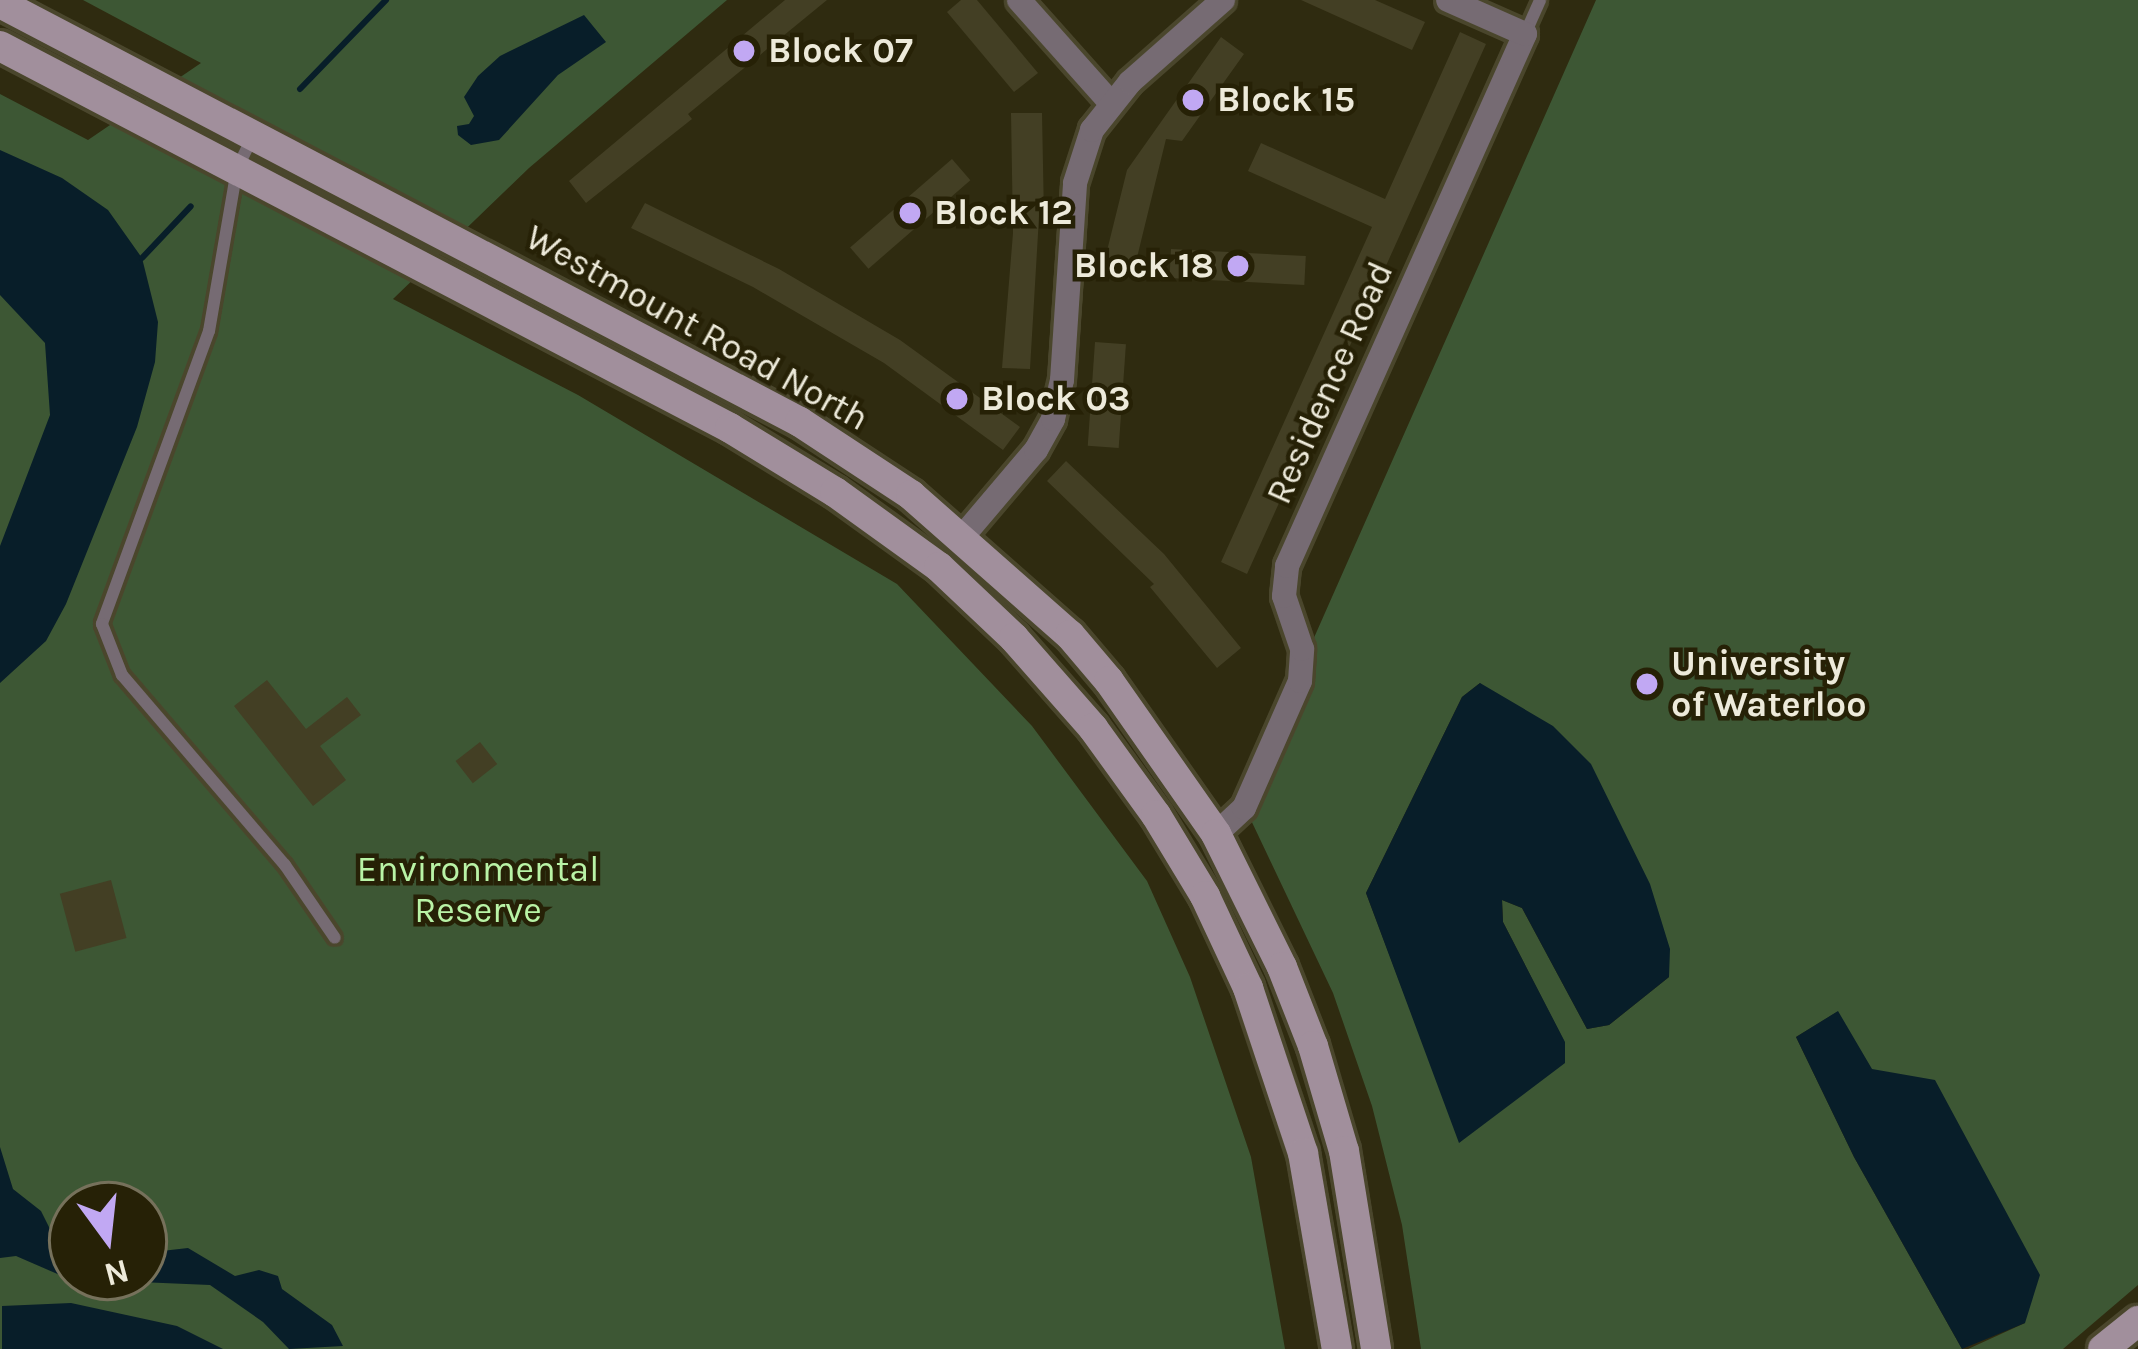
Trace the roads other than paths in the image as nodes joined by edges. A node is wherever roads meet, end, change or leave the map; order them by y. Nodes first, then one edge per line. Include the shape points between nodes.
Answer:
1 (1019, 0) edge
2 (1223, 0) edge
3 (1448, 0) edge
4 (1540, 0) edge
5 (0, 3) edge
6 (1525, 34) junction
7 (0, 46) edge
8 (1110, 102) junction
9 (254, 134) junction
10 (237, 169) junction
11 (963, 536) junction
12 (1216, 834) junction
13 (335, 938) dead end
14 (2138, 1321) edge
15 (1336, 1349) edge
16 (1376, 1349) edge
17 (2103, 1349) edge

1 - 8 street
2 - 8 street
3 - 6 street
4 - 6 lane
5 - 9 main road, Westmount Road North
6 - 12 street, Residence Road via 1287,566 1284,596 1302,649 1300,681 1244,808
7 - 10 main road, Westmount Road North
8 - 11 street via 1077,172 1053,419
9 - 10 lane
9 - 11 main road, Westmount Road North via 800,422
10 - 13 lane via 209,331 102,624 122,675 284,865
10 - 15 main road, Westmount Road North via 748,439 939,567 1014,638 1156,815 1249,988 1304,1153
11 - 12 main road, Westmount Road North via 1070,635
12 - 16 main road, Westmount Road North via 1282,967 1324,1081 1353,1194
14 - 17 main road

